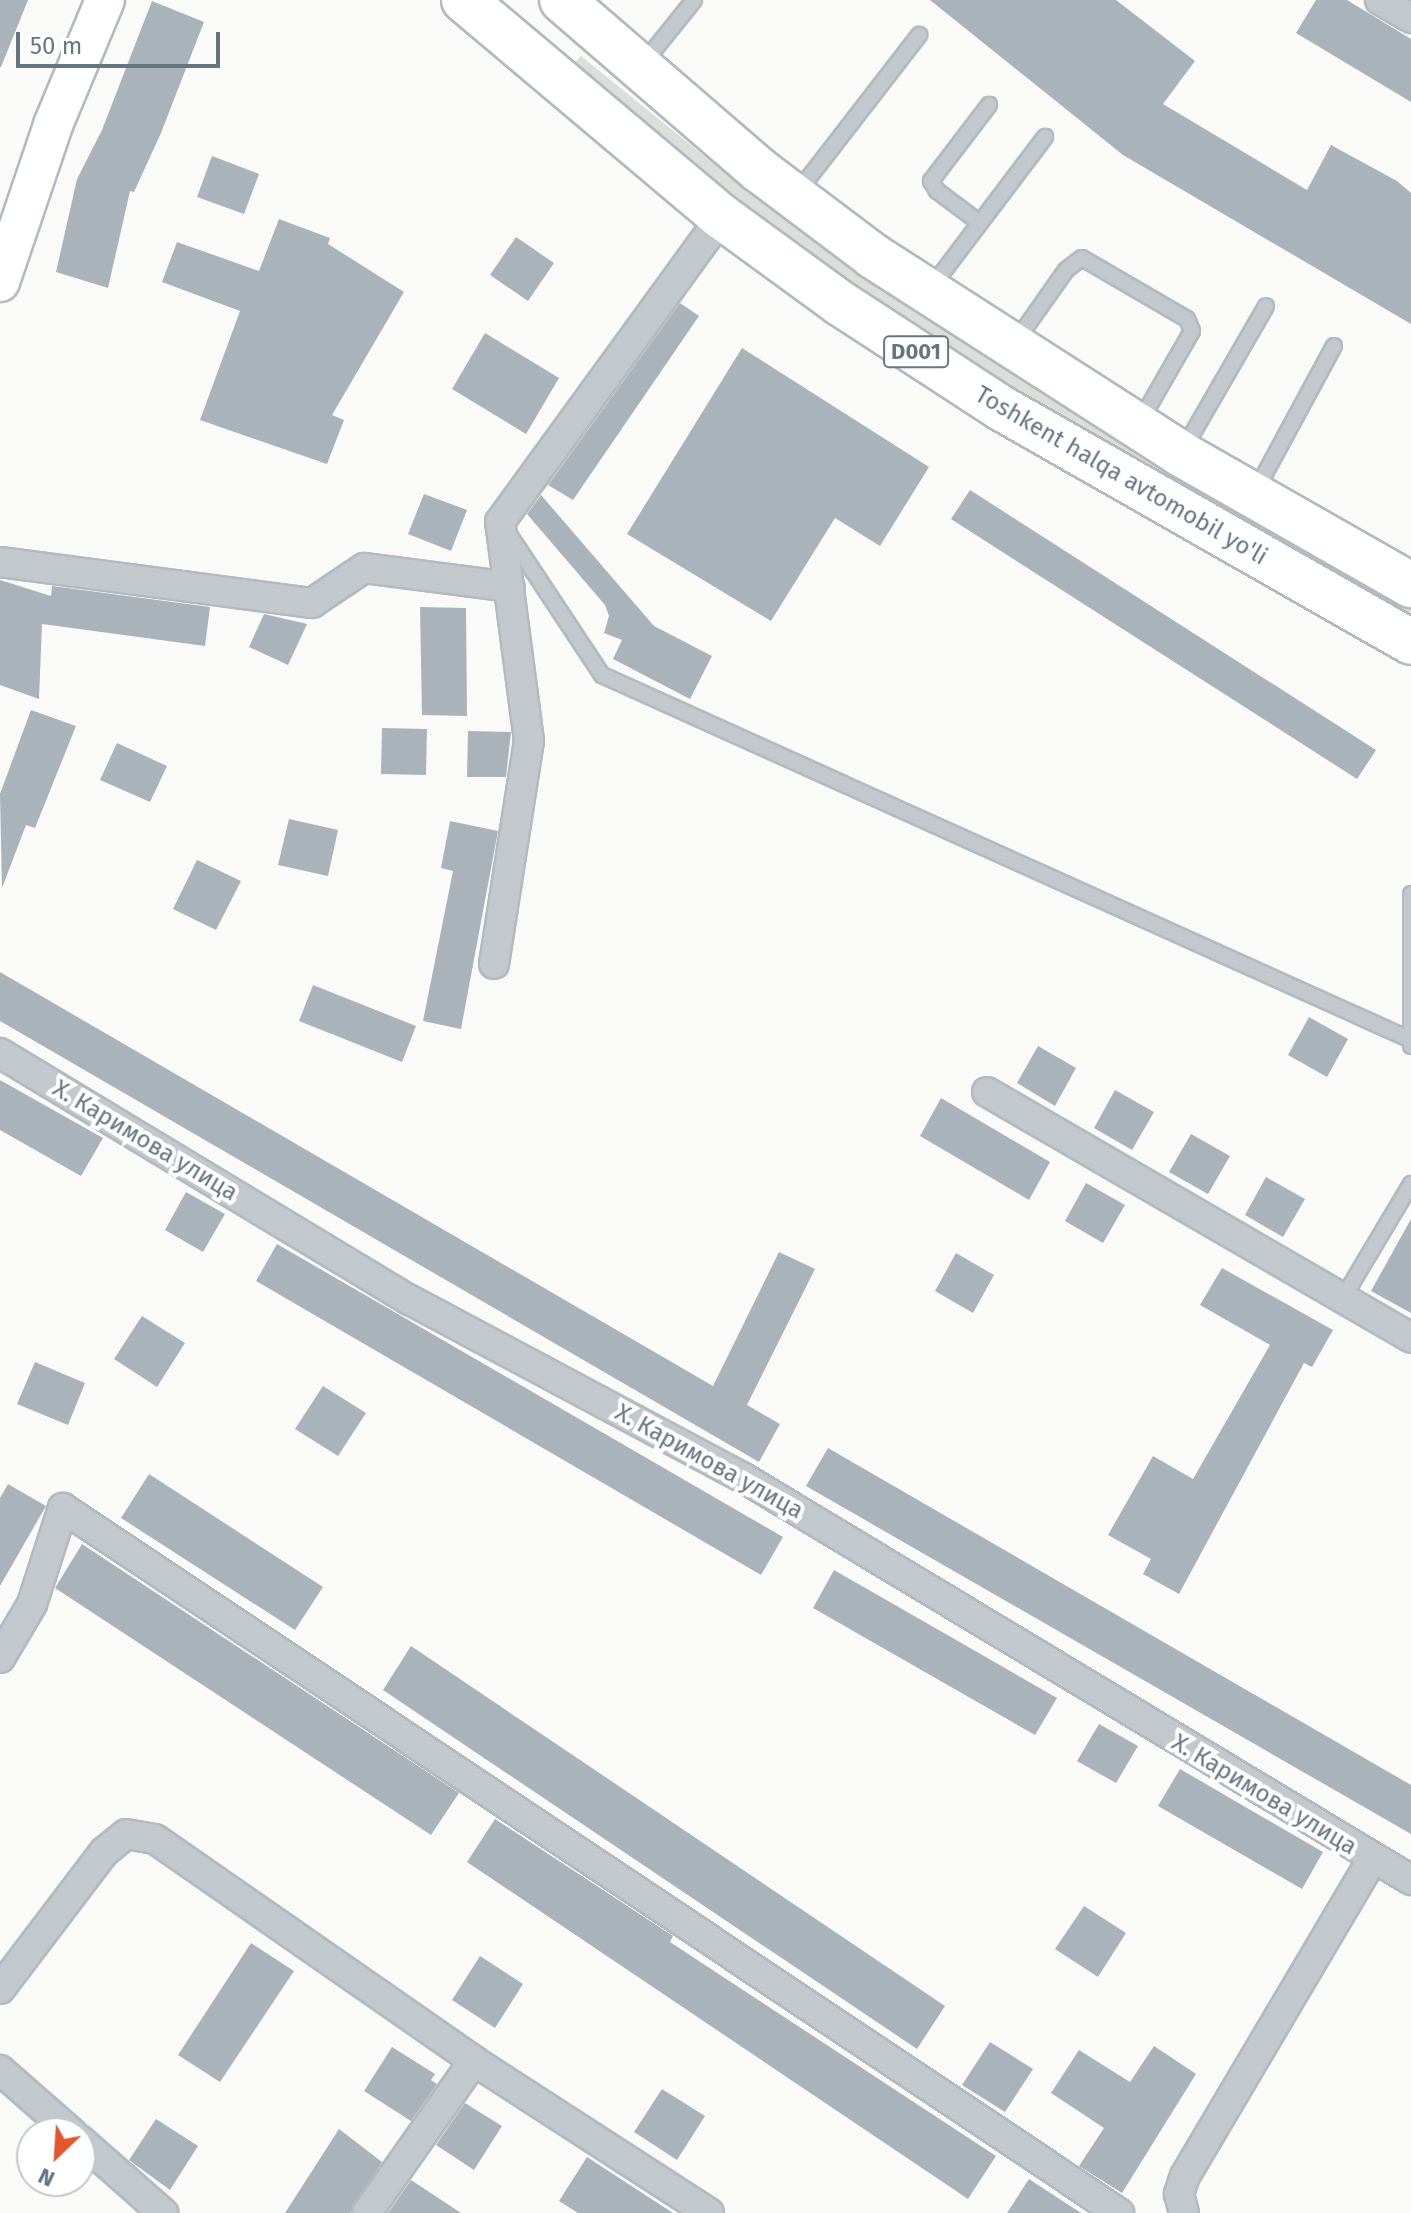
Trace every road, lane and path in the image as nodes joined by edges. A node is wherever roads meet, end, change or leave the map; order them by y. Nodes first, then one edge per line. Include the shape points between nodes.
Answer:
1 (105, 0) edge
2 (464, 0) edge
3 (694, 0) edge
4 (1380, 0) edge
5 (578, 6) edge
6 (1411, 18) edge
7 (919, 35) dead end
8 (523, 50) junction
9 (640, 68) junction
10 (989, 105) dead end
11 (1045, 137) dead end
12 (794, 196) junction
13 (722, 217) junction
14 (980, 223) junction
15 (0, 282) edge
16 (928, 293) junction
17 (1266, 306) dead end
18 (1334, 346) dead end
19 (1011, 348) junction
20 (1136, 427) junction
21 (1181, 454) junction
22 (1253, 496) junction
23 (500, 522) junction
24 (0, 562) edge
25 (1409, 578) edge
26 (510, 587) junction
27 (1411, 642) edge
28 (1411, 894) edge
29 (494, 964) dead end
30 (1410, 1043) edge
31 (0, 1053) edge
32 (987, 1092) dead end
33 (1411, 1184) edge
34 (1343, 1298) junction
35 (1411, 1338) edge
36 (0, 1658) edge
37 (1372, 1860) junction
38 (1411, 1880) edge
39 (0, 1989) edge
40 (474, 2061) junction
41 (0, 2070) edge
42 (54, 2117) edge
43 (96, 2154) edge
44 (1181, 2212) edge
45 (163, 2213) edge
46 (367, 2213) edge
47 (709, 2213) edge
48 (1119, 2213) edge

1 - 15 street via 53,125
2 - 8 highway, Toshkent halqa avtomobil yo'li / D001
3 - 9 lane
4 - 6 street
5 - 8 highway
5 - 9 highway, Toshkent halqa avtomobil yo'li / D001
7 - 12 lane
8 - 13 highway, Toshkent halqa avtomobil yo'li / D001
9 - 12 highway, Toshkent halqa avtomobil yo'li / D001
10 - 14 lane via 931,181
11 - 14 lane
12 - 16 highway, Toshkent halqa avtomobil yo'li / D001
13 - 23 street
13 - 27 highway, Toshkent halqa avtomobil yo'li / D001 via 840,303 1001,408
14 - 16 lane
16 - 19 highway, Toshkent halqa avtomobil yo'li / D001
17 - 21 lane
18 - 22 lane
19 - 20 highway, Toshkent halqa avtomobil yo'li / D001
19 - 20 lane via 1066,270 1082,258 1187,319 1192,331
20 - 21 highway, Toshkent halqa avtomobil yo'li / D001
21 - 22 highway, Toshkent halqa avtomobil yo'li / D001
22 - 25 highway, Toshkent halqa avtomobil yo'li / D001
23 - 26 street
23 - 30 lane via 602,675
24 - 26 street via 312,603 364,568
26 - 29 street via 529,741
28 - 30 lane
31 - 37 street, Х. Каримова улица via 410,1300 742,1477
32 - 34 street
33 - 34 lane
34 - 35 street
36 - 48 street via 32,1604 63,1508
37 - 38 street, Х. Каримова улица
37 - 44 street via 1185,2176
39 - 40 street via 104,1852 126,1834 155,1839
40 - 46 street
40 - 47 street
41 - 42 street
43 - 45 street

